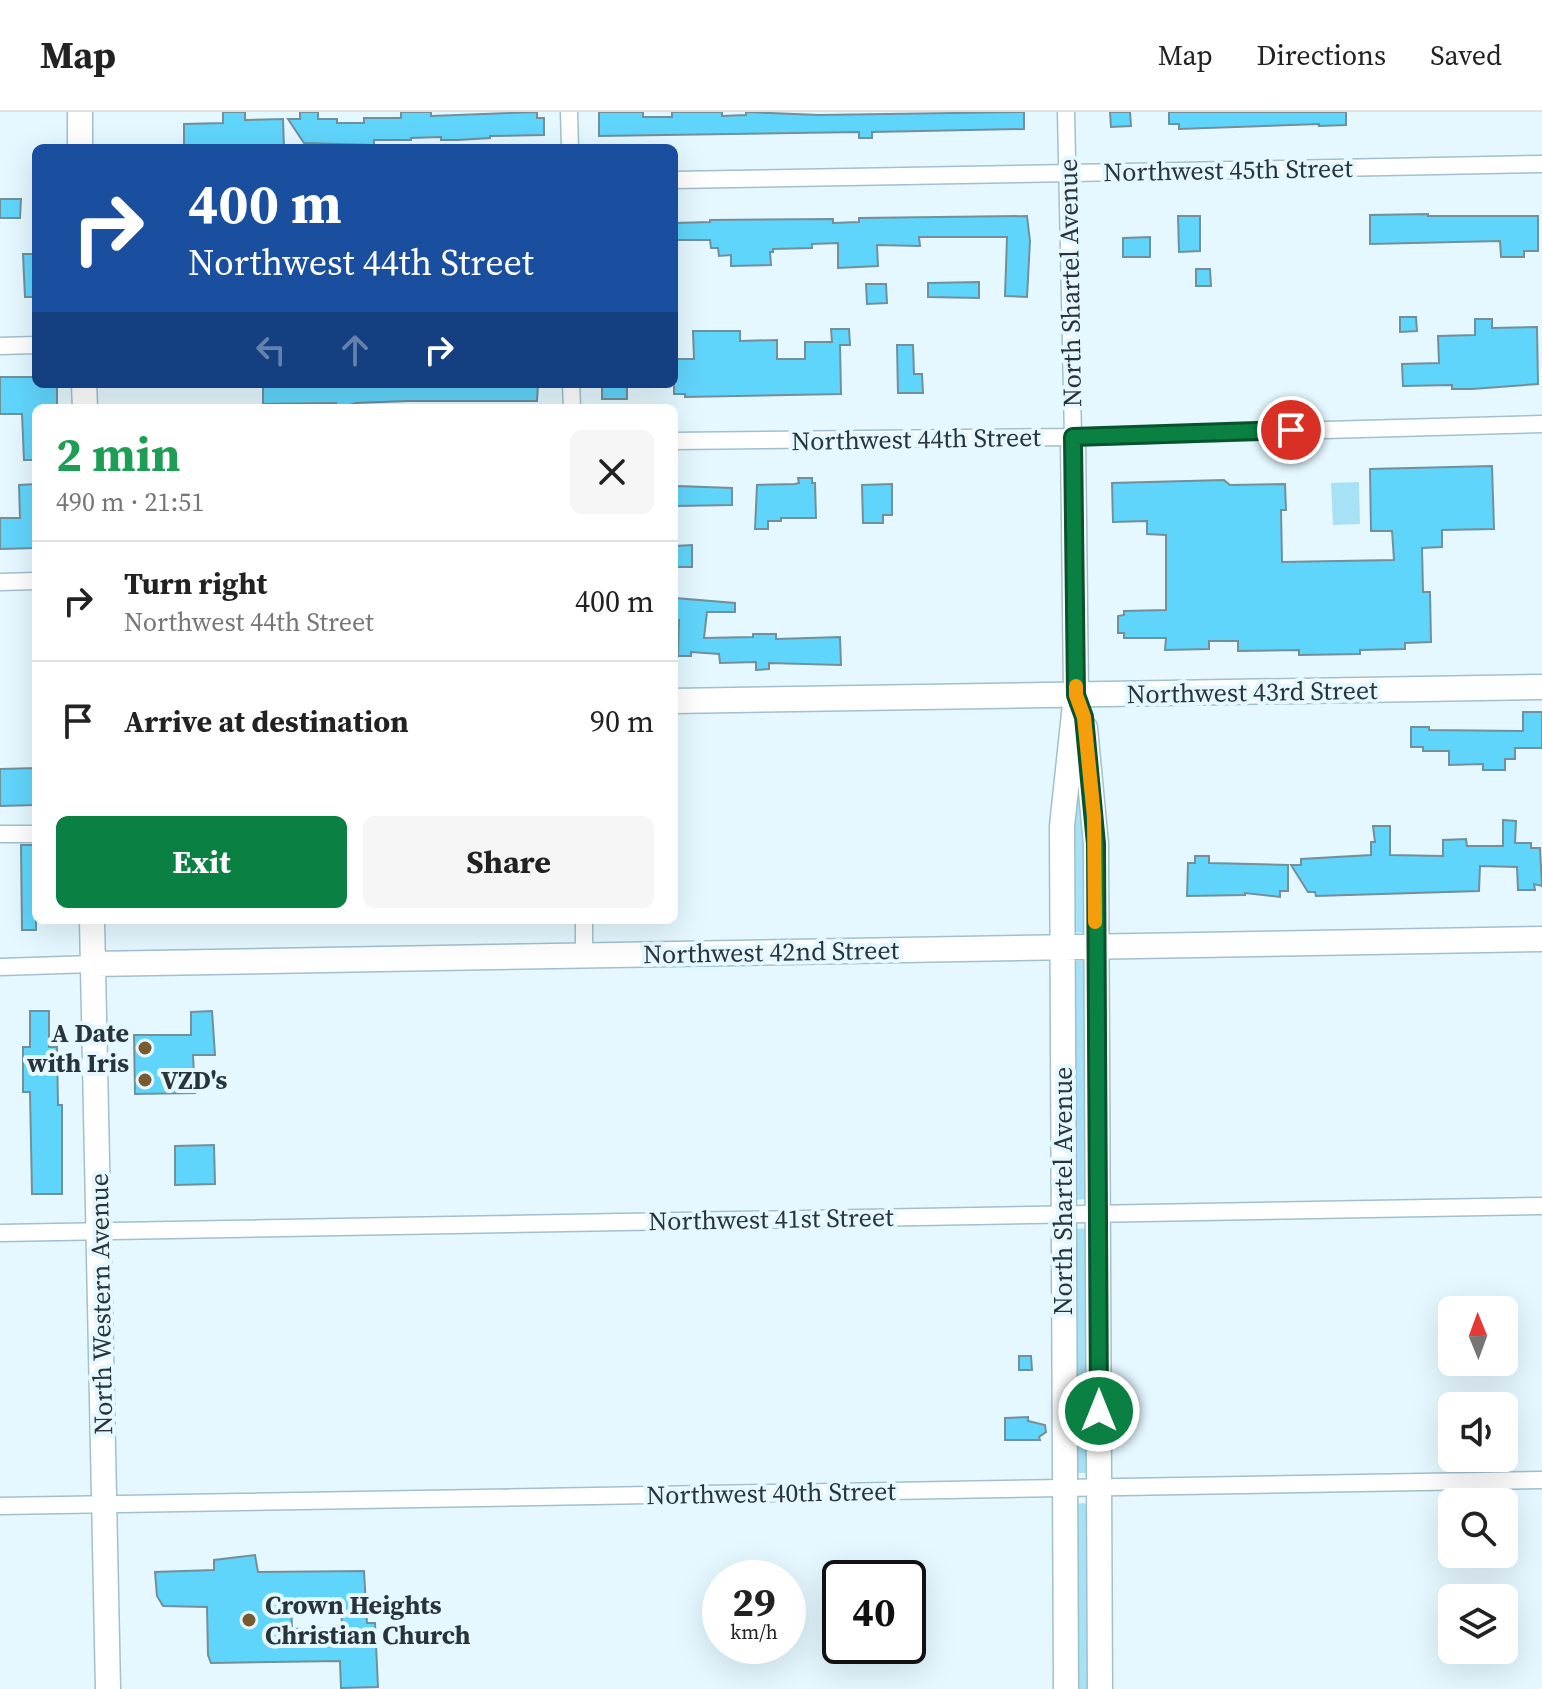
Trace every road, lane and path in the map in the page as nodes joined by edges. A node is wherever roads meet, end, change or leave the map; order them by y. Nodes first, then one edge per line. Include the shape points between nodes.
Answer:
1 (80, 112) edge
2 (569, 112) edge
3 (1066, 112) edge
4 (80, 144) edge
5 (570, 144) edge
6 (1542, 164) edge
7 (1067, 171) junction
8 (678, 180) edge
9 (32, 345) edge
10 (0, 346) edge
11 (1542, 424) edge
12 (1073, 437) junction
13 (678, 441) edge
14 (32, 581) edge
15 (0, 582) edge
16 (1542, 687) edge
17 (1076, 695) junction
18 (678, 701) edge
19 (0, 834) edge
20 (32, 834) edge
21 (92, 924) edge
22 (584, 924) edge
23 (1542, 939) edge
24 (1062, 946) junction
25 (1095, 946) junction
26 (584, 956) junction
27 (93, 964) junction
28 (0, 967) edge
29 (1542, 1206) edge
30 (1098, 1213) junction
31 (1064, 1214) junction
32 (99, 1232) junction
33 (0, 1233) edge
34 (1542, 1480) edge
35 (1099, 1487) junction
36 (1065, 1488) junction
37 (104, 1505) junction
38 (0, 1506) edge
39 (108, 1689) edge
40 (1066, 1689) edge
41 (1100, 1689) edge

1 - 4 street
2 - 5 street
3 - 7 street, North Shartel Avenue
6 - 7 street, Northwest 45th Street
7 - 8 street, Northwest 45th Street
7 - 12 street, North Shartel Avenue
9 - 10 street
11 - 12 street, Northwest 44th Street
12 - 13 street, Northwest 44th Street
12 - 17 street, North Shartel Avenue
14 - 15 street
16 - 17 street, Northwest 43rd Street
17 - 18 street, Northwest 43rd Street
17 - 24 street, North Shartel Avenue via 1062,826
17 - 25 street, North Shartel Avenue via 1084,717 1094,816
19 - 20 street
21 - 27 street, North Western Avenue
22 - 26 street
23 - 25 street, Northwest 42nd Street
24 - 25 street, Northwest 42nd Street
24 - 26 street, Northwest 42nd Street
24 - 31 street, North Shartel Avenue
25 - 30 street, North Shartel Avenue
26 - 27 street, Northwest 42nd Street
27 - 28 street, Northwest 42nd Street
27 - 32 street, North Western Avenue
29 - 30 street, Northwest 41st Street
30 - 31 street, Northwest 41st Street
30 - 35 street, North Shartel Avenue
31 - 32 street, Northwest 41st Street
31 - 36 street, North Shartel Avenue
32 - 33 street, Northwest 41st Street
32 - 37 street, North Western Avenue
34 - 35 street, Northwest 40th Street
35 - 36 street, Northwest 40th Street
35 - 41 street, North Shartel Avenue
36 - 37 street, Northwest 40th Street
36 - 40 street, North Shartel Avenue
37 - 38 street, Northwest 40th Street
37 - 39 street, North Western Avenue

